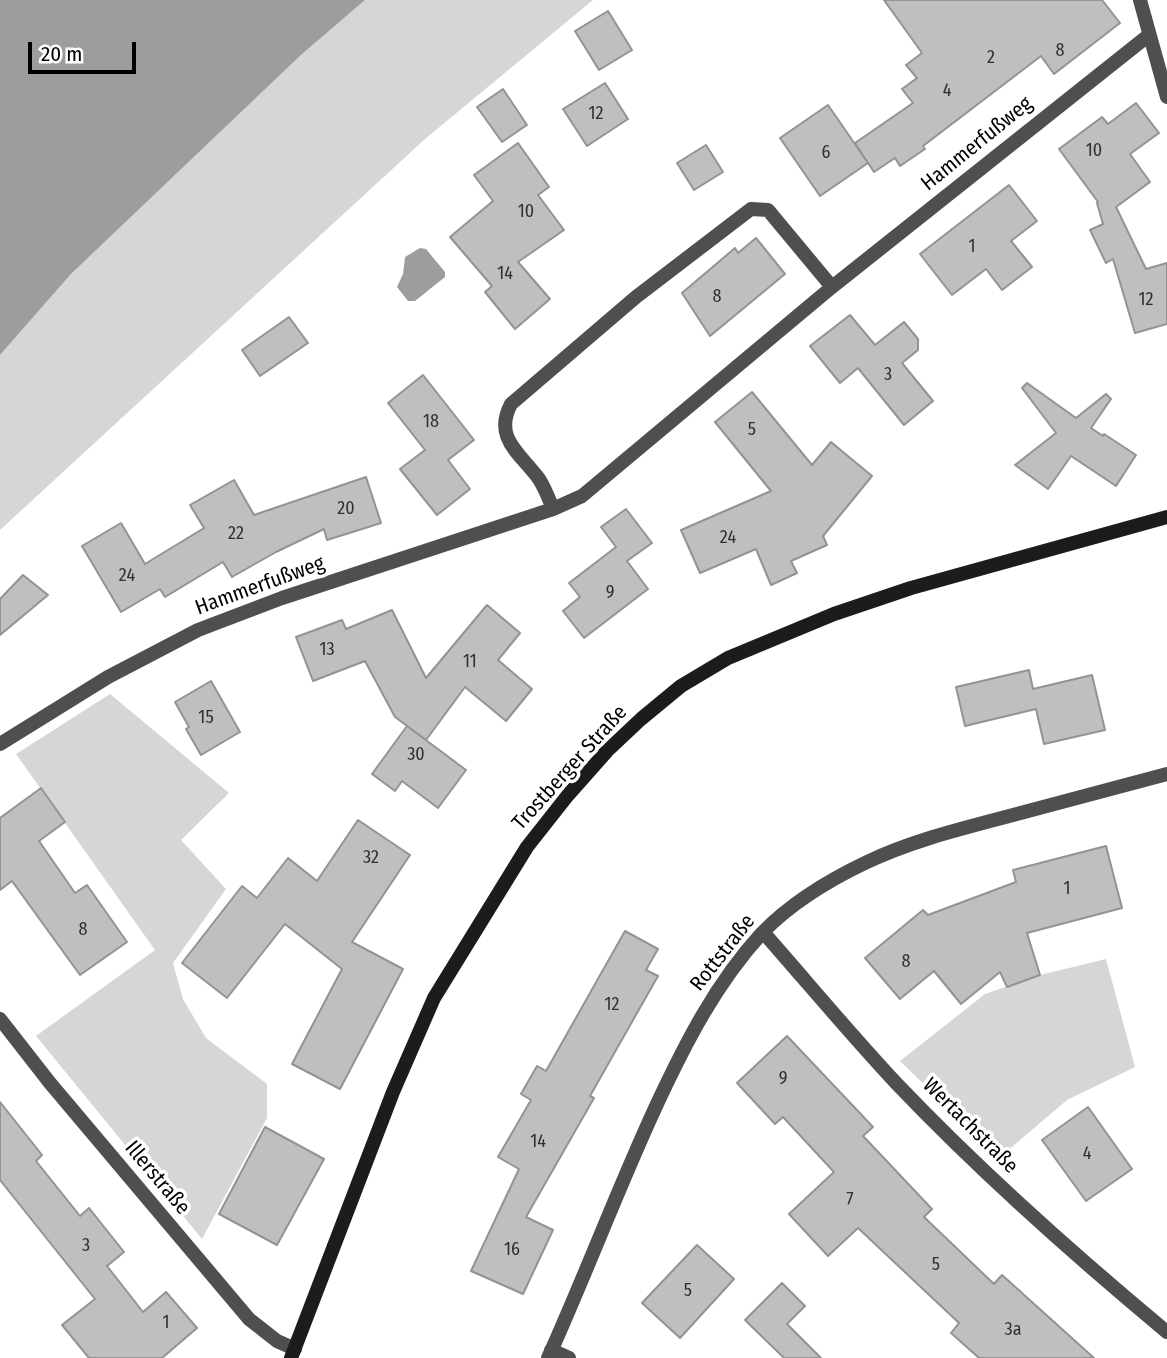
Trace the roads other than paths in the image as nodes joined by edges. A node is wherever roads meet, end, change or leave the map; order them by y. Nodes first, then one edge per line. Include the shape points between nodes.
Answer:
1 (1140, 0) edge
2 (1149, 35) junction
3 (1167, 97) edge
4 (832, 287) junction
5 (553, 509) junction
6 (1167, 517) edge
7 (0, 744) edge
8 (1167, 774) edge
9 (763, 932) junction
10 (0, 1019) edge
11 (1167, 1332) edge
12 (293, 1353) edge
13 (550, 1354) edge
14 (569, 1358) edge

1 - 2 street
2 - 3 street
2 - 4 street, Hammerfußweg
4 - 5 street, Hammerfußweg via 582,496
4 - 5 street via 768,210 751,209 636,297 512,404 505,417 504,433 541,482
5 - 7 street, Hammerfußweg via 198,630 108,677
6 - 12 main road, Trostberger Straße via 834,614 728,658 681,686 641,719 568,795 527,846 434,998
8 - 9 street, Rottstraße via 919,840 828,882
9 - 11 street, Wertachstraße via 897,1083 971,1158
9 - 13 street, Rottstraße via 713,997 678,1058
10 - 12 street, Illerstraße via 249,1319
13 - 14 street

